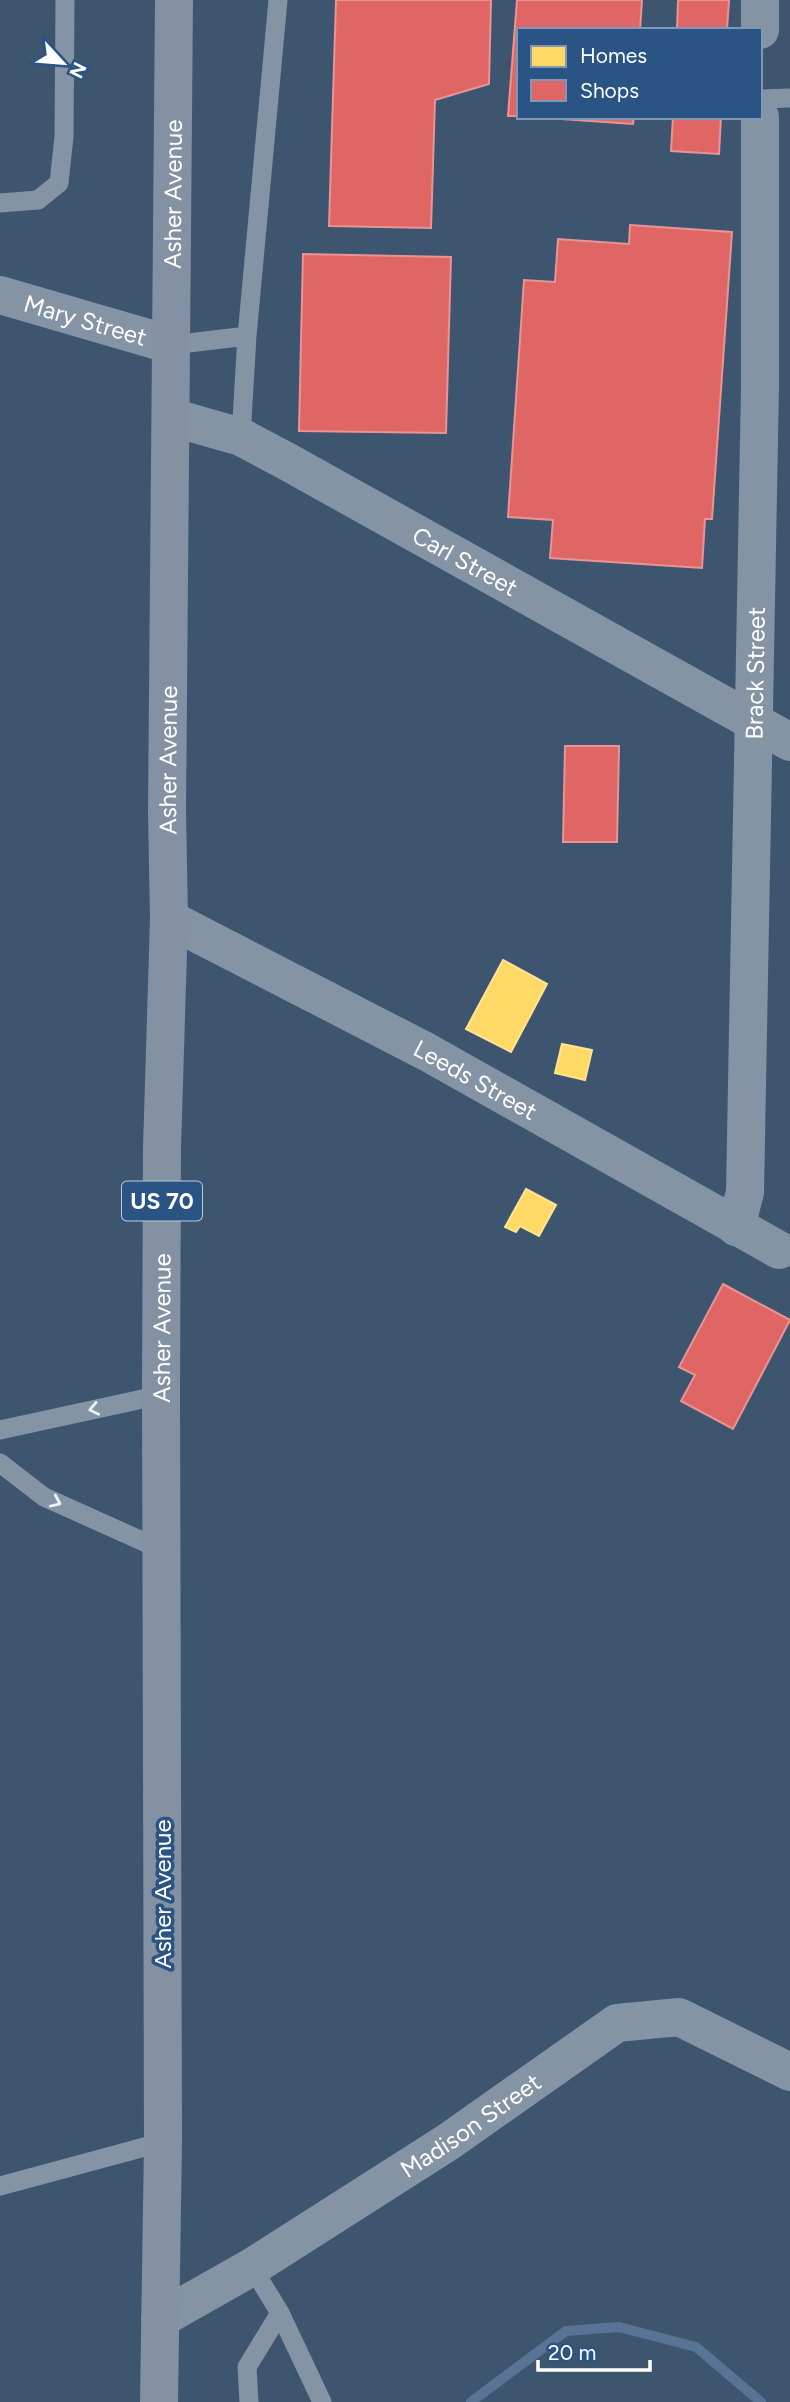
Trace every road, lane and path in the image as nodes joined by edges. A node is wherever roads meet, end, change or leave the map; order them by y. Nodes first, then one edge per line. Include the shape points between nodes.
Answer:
1 (65, 0) edge
2 (174, 0) edge
3 (278, 0) edge
4 (760, 0) edge
5 (760, 28) edge
6 (790, 98) edge
7 (762, 99) edge
8 (760, 119) edge
9 (0, 203) edge
10 (0, 295) edge
11 (247, 337) junction
12 (172, 345) junction
13 (775, 386) edge
14 (171, 416) junction
15 (242, 437) junction
16 (753, 723) junction
17 (790, 742) edge
18 (169, 919) junction
19 (736, 1227) junction
20 (779, 1250) dead end
21 (161, 1395) junction
22 (0, 1430) edge
23 (0, 1463) edge
24 (160, 1549) junction
25 (790, 2072) edge
26 (163, 2142) junction
27 (0, 2186) edge
28 (253, 2267) junction
29 (280, 2313) junction
30 (160, 2319) junction
31 (159, 2402) edge
32 (249, 2402) edge
33 (322, 2402) edge

1 - 9 lane via 59,183 38,200
2 - 12 main road, Asher Avenue / US 70
3 - 11 lane
4 - 5 street
6 - 7 lane
8 - 13 street, Brack Street
10 - 12 street, Mary Street
11 - 12 lane
11 - 15 lane
12 - 14 main road, Asher Avenue / US 70
13 - 16 street, Brack Street
14 - 15 street, Carl Street
14 - 18 main road, Asher Avenue / US 70
15 - 16 street, Carl Street
16 - 17 street, Carl Street
16 - 19 street, Brack Street via 744,1192
18 - 19 street, Leeds Street via 427,1052
18 - 21 main road, Asher Avenue / US 70
19 - 20 street, Leeds Street
21 -> 22 lane
21 - 24 main road, Asher Avenue / US 70
23 -> 24 lane via 44,1497
24 - 26 main road, Asher Avenue / US 70
25 - 28 street, Madison Street via 679,2017 617,2023 448,2142
26 - 27 lane
26 - 30 main road, Asher Avenue / US 70
28 - 29 lane
28 - 30 street, Madison Street
29 - 32 lane via 247,2367
29 - 33 lane
30 - 31 main road, Asher Avenue / US 70

